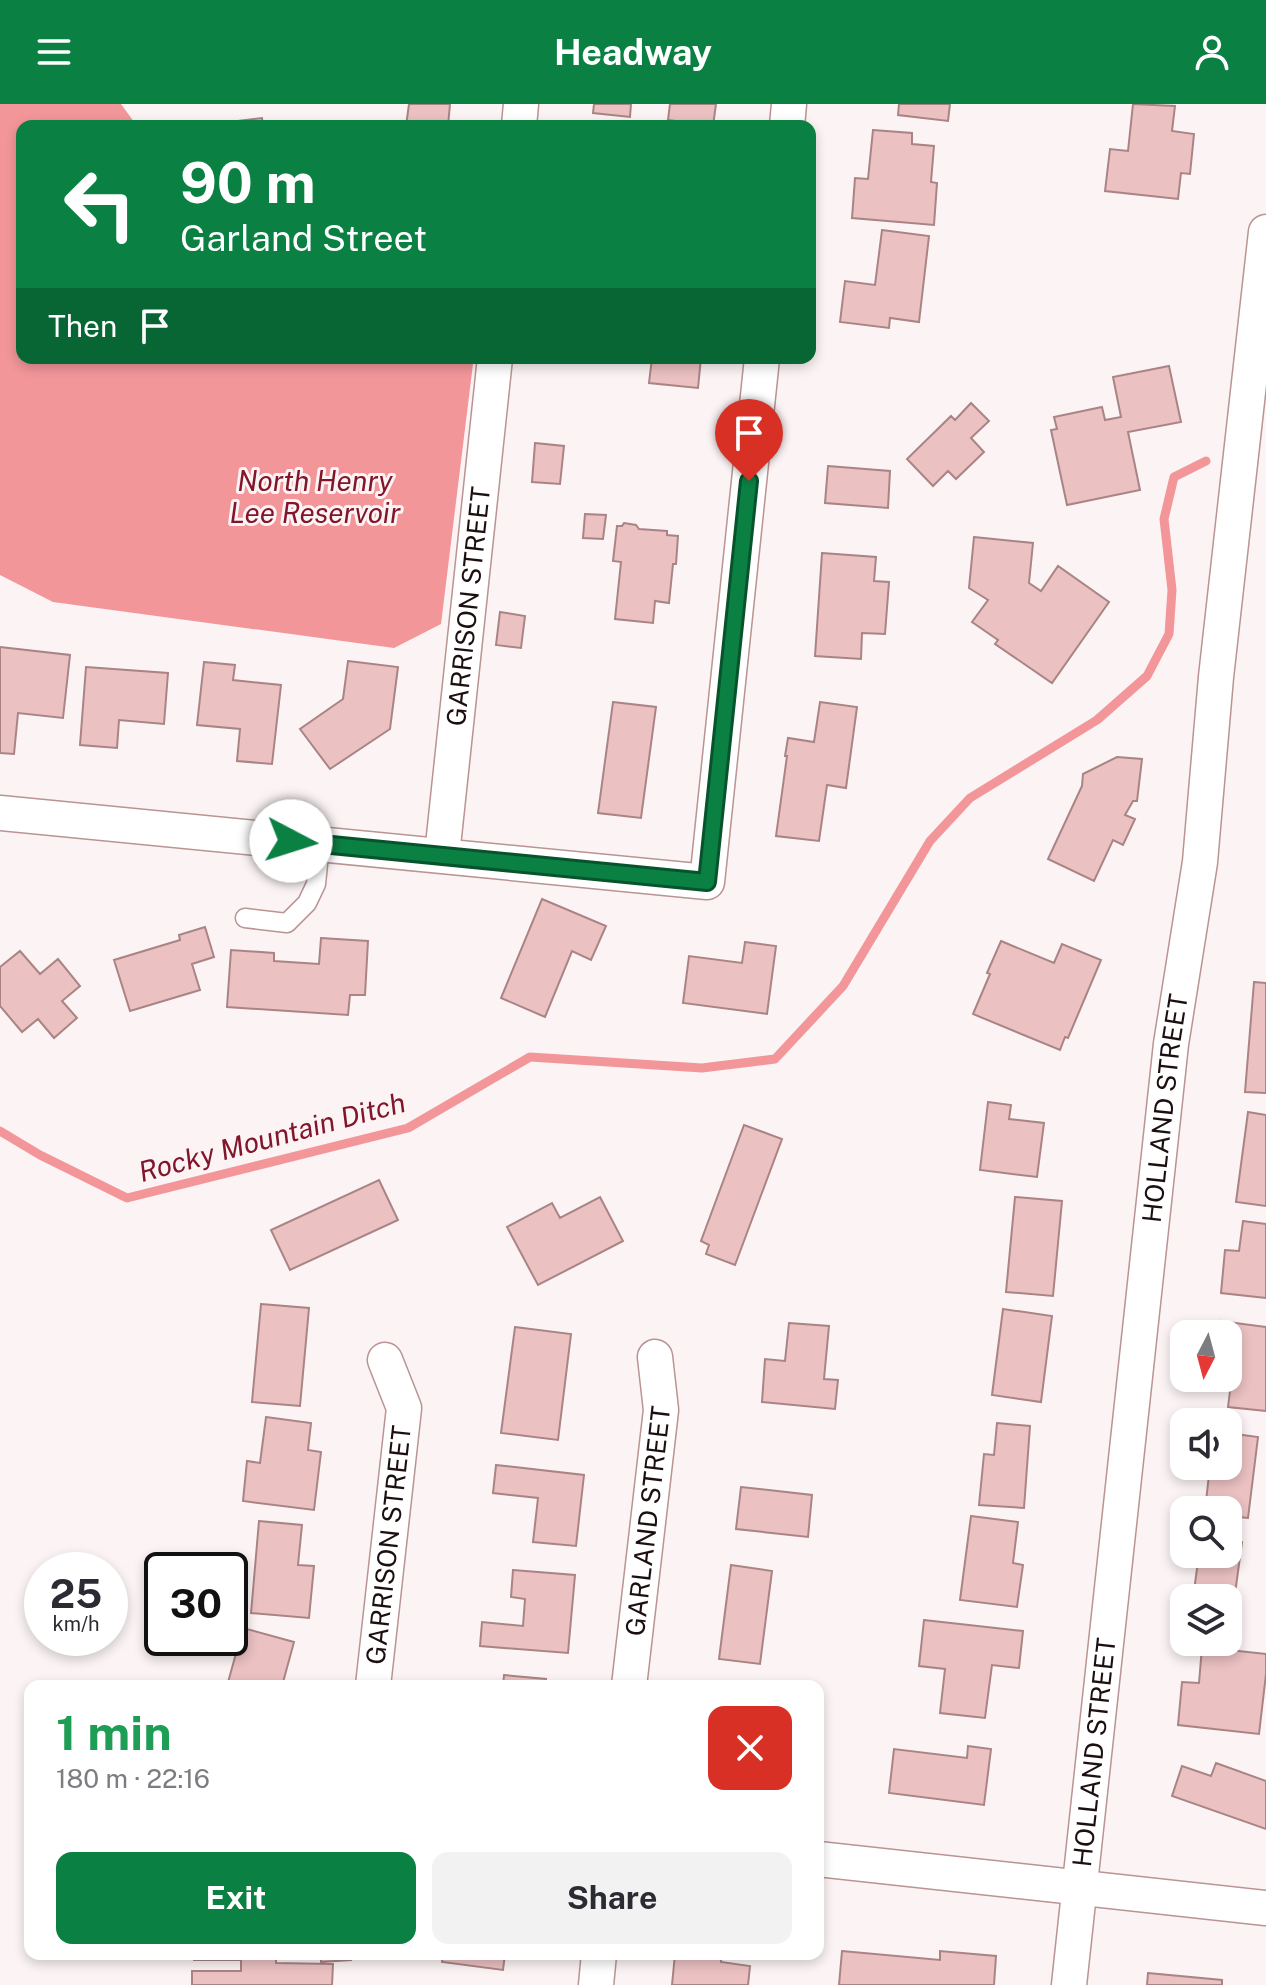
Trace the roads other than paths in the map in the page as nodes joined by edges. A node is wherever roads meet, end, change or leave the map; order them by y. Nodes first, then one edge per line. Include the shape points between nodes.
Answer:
1 (1266, 232) edge
2 (1264, 266) edge
3 (494, 364) edge
4 (761, 364) edge
5 (0, 813) edge
6 (320, 844) junction
7 (442, 855) junction
8 (245, 918) dead end
9 (655, 1357) dead end
10 (385, 1360) dead end
11 (374, 1680) edge
12 (630, 1680) edge
13 (824, 1860) edge
14 (1081, 1888) junction
15 (1266, 1908) edge
16 (598, 1960) edge
17 (596, 1985) edge
18 (1069, 1985) edge

1 - 2 street, HOLLAND STREET
2 - 14 street, HOLLAND STREET via 1198,873 1169,1060
3 - 7 street, GARRISON STREET
4 - 7 street via 707,882
5 - 6 street
6 - 7 street
6 - 8 lane via 316,884 307,903 287,923
9 - 12 street, GARLAND STREET via 661,1410
10 - 11 street, GARRISON STREET via 404,1408
13 - 14 street
14 - 15 street
14 - 18 street, HOLLAND STREET
16 - 17 street

